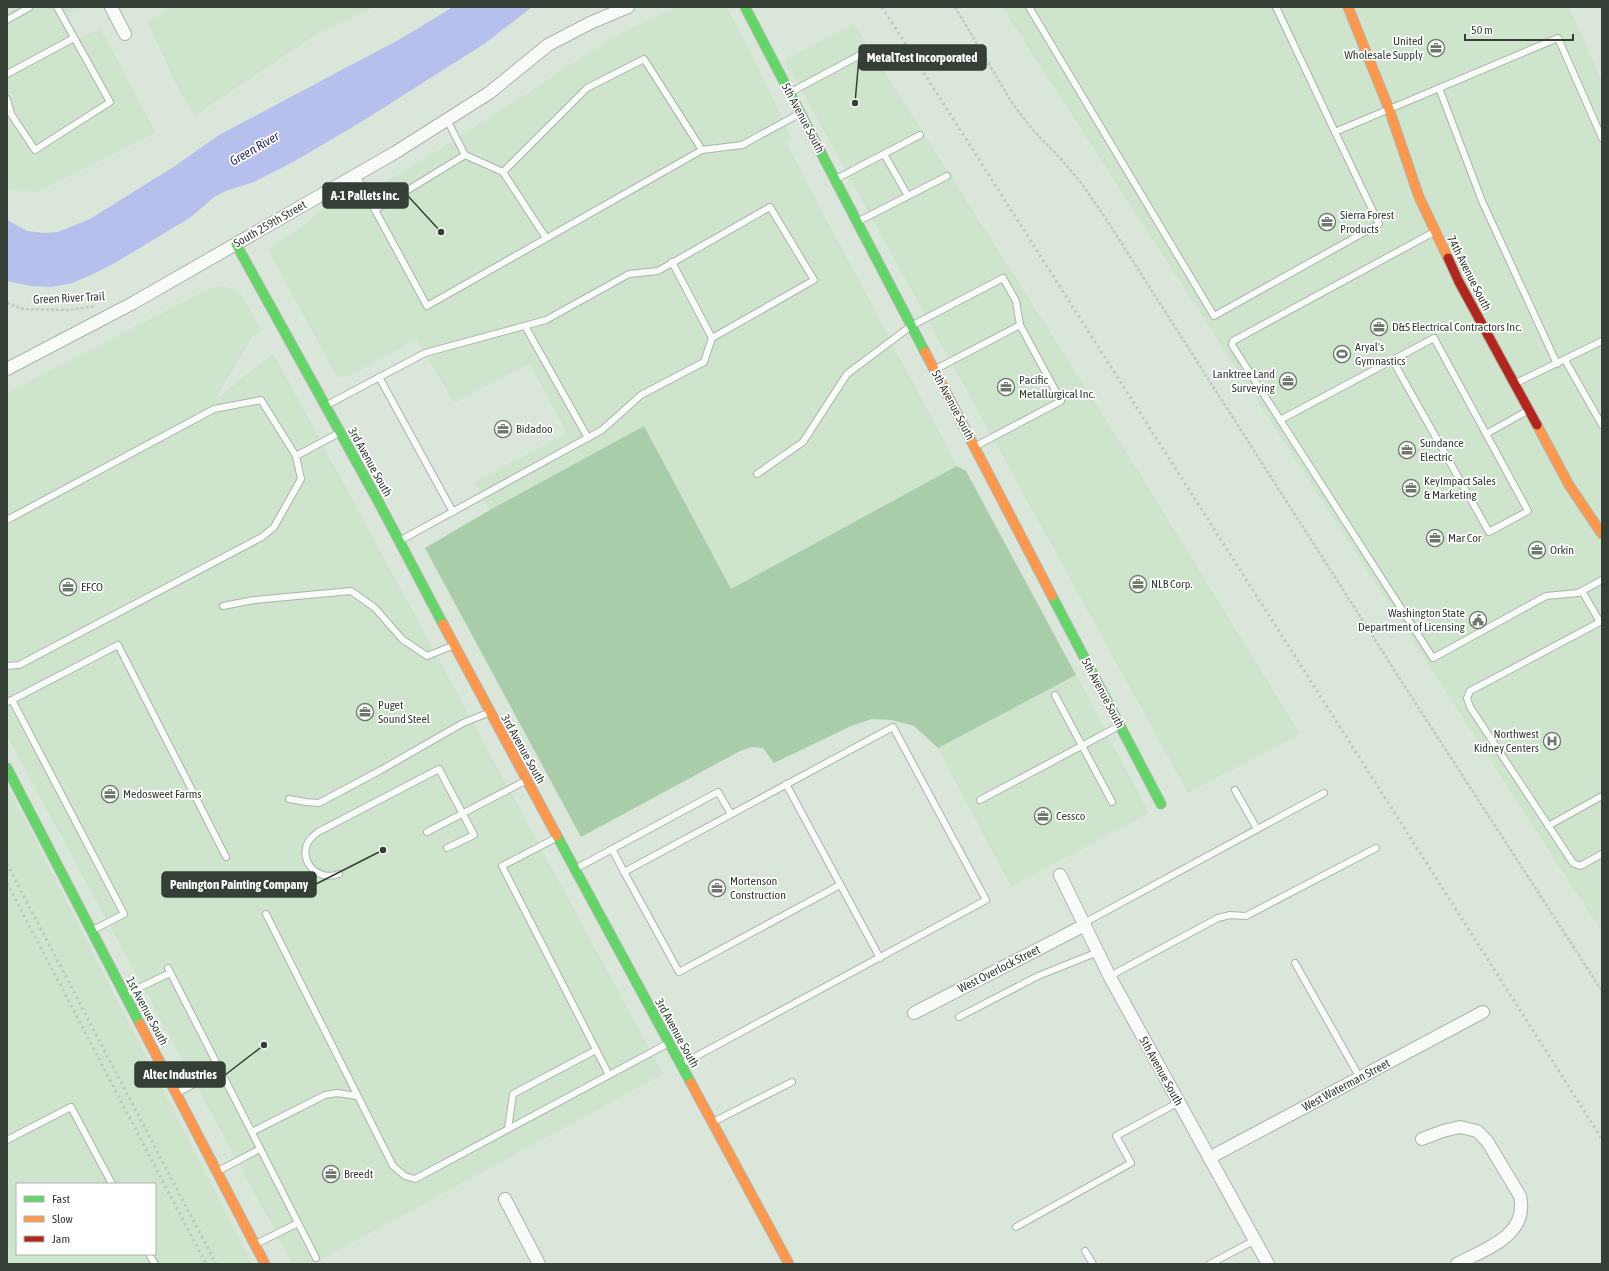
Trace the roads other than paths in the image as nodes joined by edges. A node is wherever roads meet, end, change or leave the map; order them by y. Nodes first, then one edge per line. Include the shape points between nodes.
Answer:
1 (30, 7) edge
2 (57, 7) edge
3 (111, 7) edge
4 (628, 7) edge
5 (745, 7) edge
6 (1029, 7) edge
7 (1276, 7) edge
8 (1348, 7) edge
9 (7, 20) edge
10 (125, 34) dead end
11 (74, 38) junction
12 (862, 54) dead end
13 (7, 74) edge
14 (1440, 88) junction
15 (789, 93) junction
16 (7, 99) edge
17 (1389, 109) junction
18 (800, 114) junction
19 (447, 120) junction
20 (1335, 132) junction
21 (920, 135) dead end
22 (1602, 138) edge
23 (702, 150) junction
24 (465, 154) junction
25 (884, 154) junction
26 (503, 172) junction
27 (356, 175) junction
28 (946, 176) dead end
29 (835, 180) junction
30 (908, 196) junction
31 (374, 210) junction
32 (857, 222) junction
33 (1435, 231) junction
34 (546, 238) junction
35 (236, 244) junction
36 (672, 262) junction
37 (1020, 325) junction
38 (525, 326) junction
39 (911, 326) junction
40 (712, 338) junction
41 (1602, 341) edge
42 (1565, 360) junction
43 (1393, 361) junction
44 (1557, 364) junction
45 (7, 369) edge
46 (934, 370) junction
47 (379, 377) junction
48 (1514, 384) junction
49 (325, 405) junction
50 (1529, 411) junction
51 (1280, 420) junction
52 (1602, 425) edge
53 (340, 432) junction
54 (1486, 434) junction
55 (588, 438) junction
56 (974, 447) junction
57 (296, 456) junction
58 (757, 474) dead end
59 (453, 512) junction
60 (7, 520) edge
61 (1602, 534) edge
62 (399, 541) junction
63 (1602, 580) edge
64 (1582, 591) junction
65 (223, 606) dead end
66 (454, 645) junction
67 (7, 666) edge
68 (1055, 695) dead end
69 (10, 701) edge
70 (489, 712) junction
71 (1120, 726) junction
72 (1082, 746) junction
73 (7, 768) edge
74 (526, 780) junction
75 (786, 784) junction
76 (1236, 790) dead end
77 (1324, 794) dead end
78 (1602, 796) edge
79 (289, 799) dead end
80 (980, 800) dead end
81 (1112, 802) dead end
82 (1161, 804) dead end
83 (462, 814) junction
84 (731, 814) junction
85 (1548, 826) junction
86 (1257, 829) junction
87 (427, 832) dead end
88 (557, 837) junction
89 (447, 848) dead end
90 (1376, 848) dead end
91 (612, 849) junction
92 (1602, 854) edge
93 (226, 857) dead end
94 (575, 869) junction
95 (624, 872) junction
96 (339, 874) dead end
97 (1060, 875) dead end
98 (840, 885) junction
99 (266, 914) dead end
100 (1084, 924) junction
101 (91, 930) junction
102 (1098, 952) junction
103 (880, 958) junction
104 (1295, 963) dead end
105 (1110, 976) junction
106 (125, 995) junction
107 (1483, 1012) dead end
108 (914, 1013) dead end
109 (959, 1017) dead end
110 (669, 1043) junction
111 (596, 1050) junction
112 (681, 1065) junction
113 (220, 1070) junction
114 (609, 1075) junction
115 (1360, 1078) junction
116 (792, 1082) dead end
117 (176, 1093) junction
118 (357, 1096) junction
119 (1179, 1102) junction
120 (712, 1123) junction
121 (508, 1129) junction
122 (252, 1132) junction
123 (7, 1140) edge
124 (1422, 1140) dead end
125 (260, 1149) junction
126 (1209, 1158) junction
127 (217, 1171) junction
128 (111, 1183) edge
129 (505, 1199) dead end
130 (298, 1223) junction
131 (1016, 1227) dead end
132 (1255, 1240) junction
133 (255, 1245) junction
134 (1085, 1251) dead end
135 (150, 1255) edge
136 (316, 1258) dead end
137 (155, 1264) edge
138 (265, 1264) edge
139 (539, 1264) edge
140 (789, 1264) edge
141 (1093, 1264) edge
142 (1210, 1264) edge
143 (1268, 1264) edge
144 (1457, 1264) edge

1 - 9 lane
2 - 11 lane
3 - 10 street
4 - 19 street, South 259th Street via 548,45 489,93
5 - 15 street, 5th Avenue South
6 - 20 lane via 1214,316 1378,224
7 - 20 lane
8 - 17 street, 74th Avenue South
11 - 13 lane
11 - 16 lane via 110,102 35,150 11,114
12 - 15 lane
14 - 17 lane
14 - 22 lane via 1558,38
14 - 44 lane via 1482,201
15 - 18 street, 5th Avenue South
17 - 20 lane
17 - 33 street, 74th Avenue South via 1419,197
18 - 23 lane via 742,145
18 - 29 street, 5th Avenue South
19 - 24 lane
19 - 27 street, South 259th Street
21 - 25 lane
23 - 26 lane via 644,59 587,88
23 - 34 lane
24 - 26 lane
24 - 31 lane
25 - 29 lane
25 - 30 lane
26 - 34 lane
27 - 31 lane
27 - 35 street, South 259th Street
28 - 30 lane
29 - 32 street, 5th Avenue South
30 - 32 lane
31 - 34 lane via 427,306
32 - 39 street, 5th Avenue South
33 - 48 street, 74th Avenue South via 1459,282
33 - 51 lane via 1233,341 1232,345
35 - 45 street, South 259th Street via 133,303
35 - 49 street, 3rd Avenue South
36 - 38 lane via 658,270 629,274 546,320
36 - 40 lane
36 - 40 lane via 770,208 814,280
37 - 39 lane via 1016,301 1003,278
37 - 46 lane
37 - 56 lane via 1060,401
38 - 47 lane via 425,353
38 - 55 lane
39 - 46 street, 5th Avenue South
39 - 58 lane via 847,374 803,442
40 - 55 lane via 704,362 642,395 602,430
41 - 42 lane
42 - 44 lane
42 - 52 lane
43 - 51 lane
43 - 54 lane via 1434,338
43 - 54 lane via 1489,532 1528,511
44 - 48 lane
46 - 56 street, 5th Avenue South
47 - 49 lane
47 - 59 lane
48 - 50 street, 74th Avenue South
49 - 53 street, 3rd Avenue South
50 - 54 lane
50 - 61 street, 74th Avenue South via 1569,485
51 - 64 lane via 1433,658 1546,596
53 - 57 lane
53 - 62 street, 3rd Avenue South
55 - 59 lane
56 - 71 street, 5th Avenue South
57 - 60 lane via 261,400 214,409
57 - 67 lane via 302,479 274,527 262,537 18,665
59 - 62 lane
62 - 66 street, 3rd Avenue South
63 - 64 lane
64 - 85 lane via 1600,622 1470,691 1467,698 1470,707
65 - 66 lane via 261,599 351,591 375,608 402,639 427,656
66 - 70 street, 3rd Avenue South
68 - 72 lane
69 - 93 lane via 118,645
69 - 101 lane via 124,914
70 - 74 street, 3rd Avenue South
70 - 79 lane via 463,723 319,802
71 - 72 lane
71 - 82 street, 5th Avenue South
72 - 80 lane
72 - 81 lane
73 - 101 street, 1st Avenue South
74 - 83 lane
74 - 88 street, 3rd Avenue South
75 - 84 lane
75 - 98 lane
75 - 103 lane via 893,727 986,900
76 - 86 lane
77 - 86 lane
78 - 85 lane
83 - 87 lane
83 - 89 lane via 474,835
83 - 96 lane via 439,769 311,838 306,849 306,858 312,870 327,876
84 - 91 lane via 718,792
84 - 95 lane
85 - 92 lane via 1573,864 1580,866
86 - 100 lane
88 - 94 street, 3rd Avenue South
88 - 111 lane via 502,866
90 - 105 lane via 1246,916 1230,915 1218,918
91 - 94 lane
91 - 95 lane
94 - 110 street, 3rd Avenue South
95 - 98 lane via 678,972
97 - 100 street, 5th Avenue South
98 - 103 lane
99 - 118 lane
100 - 102 street, 5th Avenue South
100 - 108 street, West Overlock Street
101 - 106 street, 1st Avenue South
102 - 105 street, 5th Avenue South
102 - 109 lane via 1038,976
103 - 112 lane
104 - 115 lane
105 - 119 street, 5th Avenue South
106 - 113 lane via 169,971
106 - 117 street, 1st Avenue South
107 - 115 street, West Waterman Street
110 - 112 street, 3rd Avenue South
110 - 114 lane
111 - 114 lane
111 - 121 lane via 513,1094
112 - 120 street, 3rd Avenue South
113 - 117 lane
113 - 122 lane
114 - 121 lane
115 - 126 street, West Waterman Street
116 - 120 lane
117 - 127 street, 1st Avenue South
118 - 121 lane via 393,1166 405,1176 415,1179
118 - 122 lane via 337,1093 325,1095
119 - 126 street, 5th Avenue South
119 - 131 lane via 1116,1136 1131,1163
120 - 140 street, 3rd Avenue South
122 - 125 lane
123 - 128 lane via 71,1107
124 - 144 street via 1460,1127 1477,1131 1487,1141 1520,1196 1523,1207 1521,1218 1510,1234
125 - 127 lane
125 - 130 lane
126 - 132 street, 5th Avenue South
127 - 133 street, 1st Avenue South
129 - 139 street
130 - 133 lane
130 - 136 lane
132 - 142 lane
132 - 143 street, 5th Avenue South
133 - 138 street, 1st Avenue South
134 - 141 lane
135 - 137 lane

